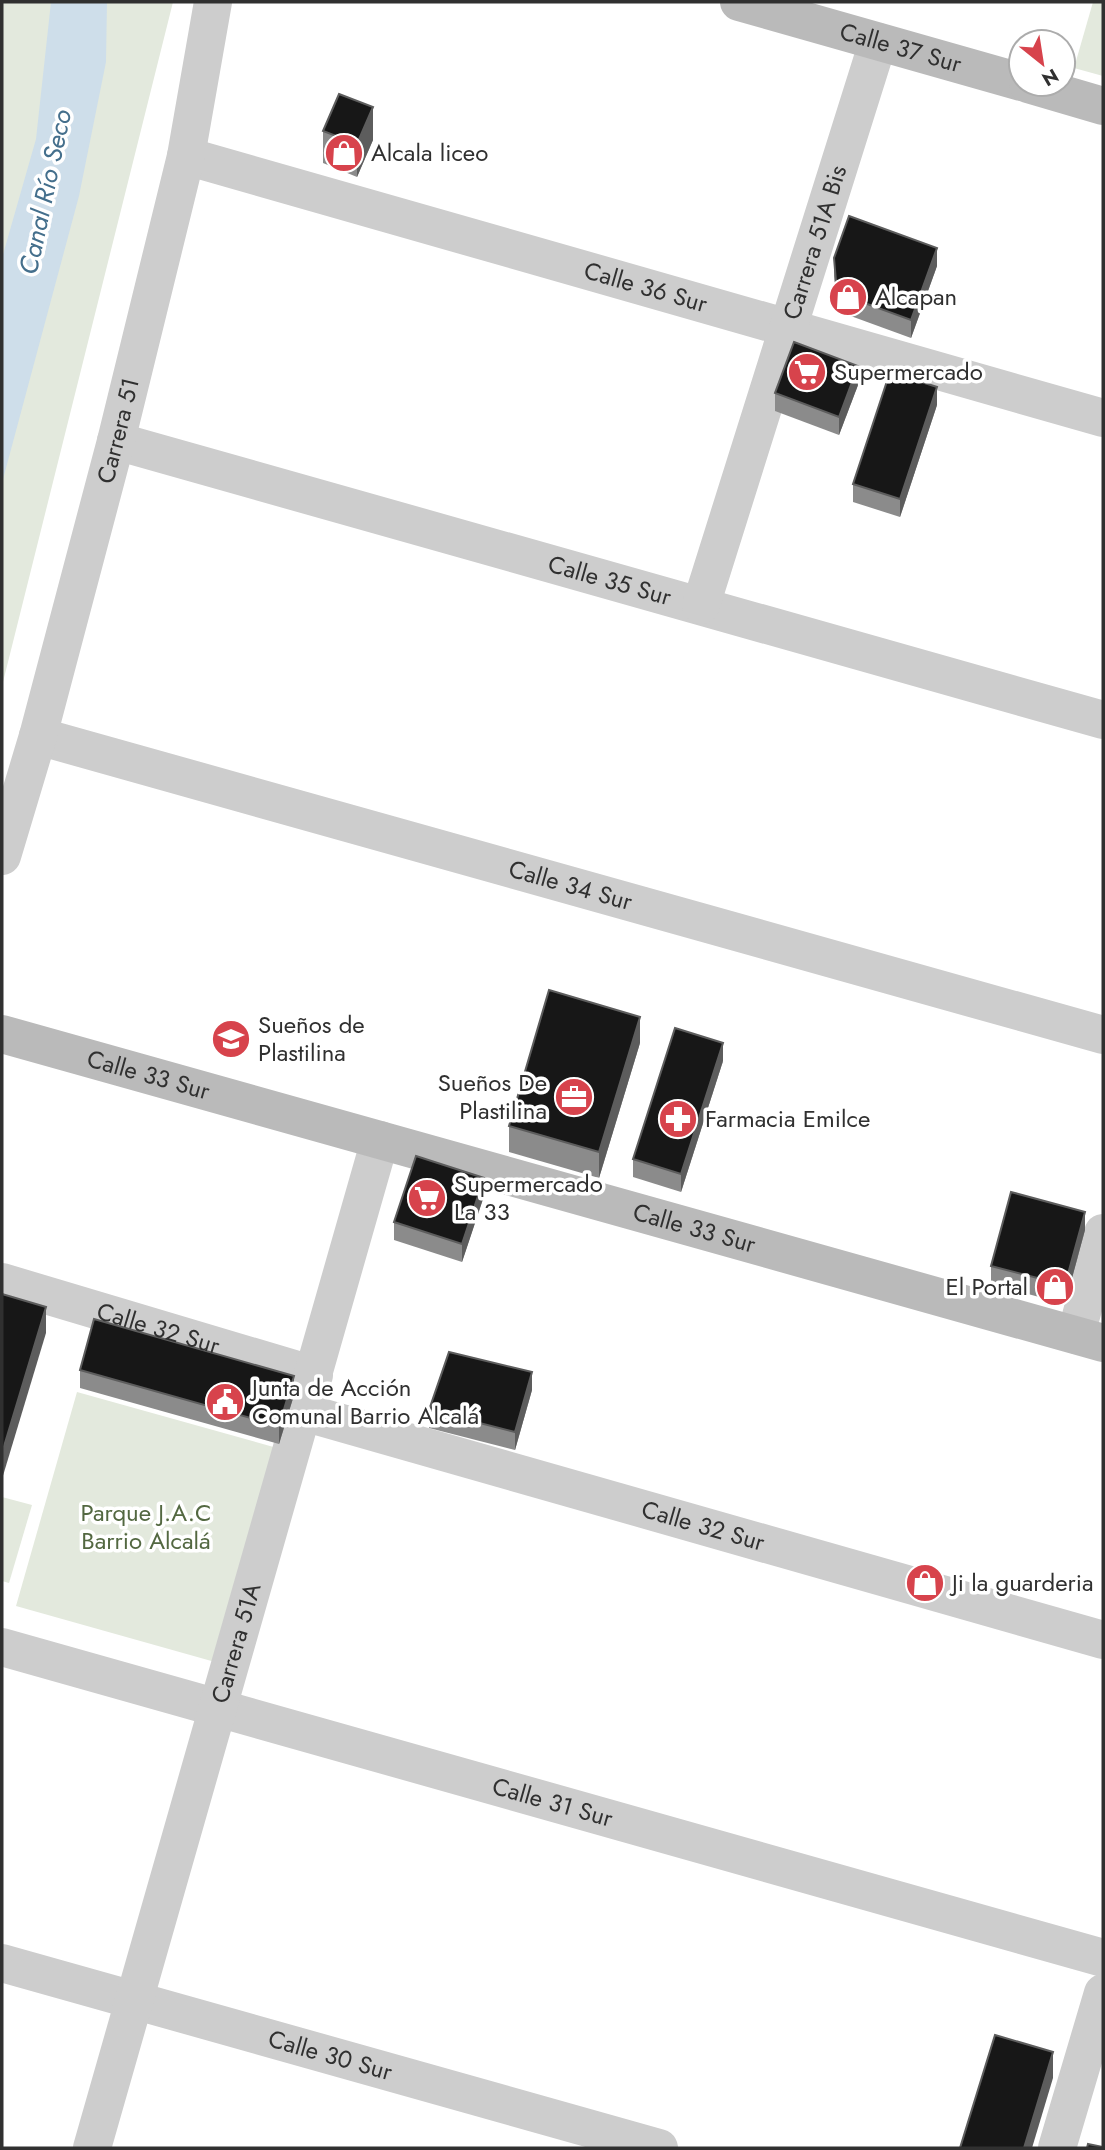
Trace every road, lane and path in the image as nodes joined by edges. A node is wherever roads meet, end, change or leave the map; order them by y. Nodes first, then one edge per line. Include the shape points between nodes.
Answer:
1 (213, 2) edge
2 (739, 2) edge
3 (785, 8) edge
4 (878, 41) junction
5 (1007, 78) edge
6 (1076, 98) edge
7 (1103, 106) edge
8 (186, 156) junction
9 (788, 329) junction
10 (1103, 418) edge
11 (116, 441) junction
12 (701, 606) junction
13 (1103, 720) edge
14 (38, 736) junction
15 (2, 856) edge
16 (2, 1034) edge
17 (1103, 1035) edge
18 (380, 1140) junction
19 (1103, 1233) edge
20 (2, 1282) edge
21 (1089, 1339) edge
22 (314, 1375) junction
23 (303, 1412) junction
24 (1103, 1640) edge
25 (2, 1647) edge
26 (218, 1708) junction
27 (1103, 1958) edge
28 (2, 1963) edge
29 (1103, 1993) edge
30 (135, 2000) junction
31 (92, 2148) edge
32 (659, 2148) edge
33 (1057, 2148) edge

1 - 8 street, Carrera 51
2 - 3 street, Calle 37 Sur
3 - 4 street, Calle 37 Sur
4 - 5 street, Calle 37 Sur
4 - 9 street, Carrera 51A Bis
6 - 7 street
8 - 9 street, Calle 36 Sur
8 - 11 street, Carrera 51
9 - 10 street, Calle 36 Sur
9 - 12 street, Carrera 51A Bis
11 - 12 street, Calle 35 Sur
11 - 14 street, Carrera 51
12 - 13 street, Calle 35 Sur
14 - 15 street, Carrera 51
14 - 17 street, Calle 34 Sur
16 - 18 street, Calle 33 Sur
18 - 21 street, Calle 33 Sur
18 - 22 street, Carrera 51A
19 - 21 street
20 - 22 street, Calle 32 Sur
22 - 23 street, Carrera 51A
23 - 24 street, Calle 32 Sur
23 - 26 street, Carrera 51A
25 - 26 street, Calle 31 Sur
26 - 27 street, Calle 31 Sur
26 - 30 street, Carrera 51A
28 - 30 street, Calle 30 Sur
29 - 33 street
30 - 31 street, Carrera 51A
30 - 32 street, Calle 30 Sur

